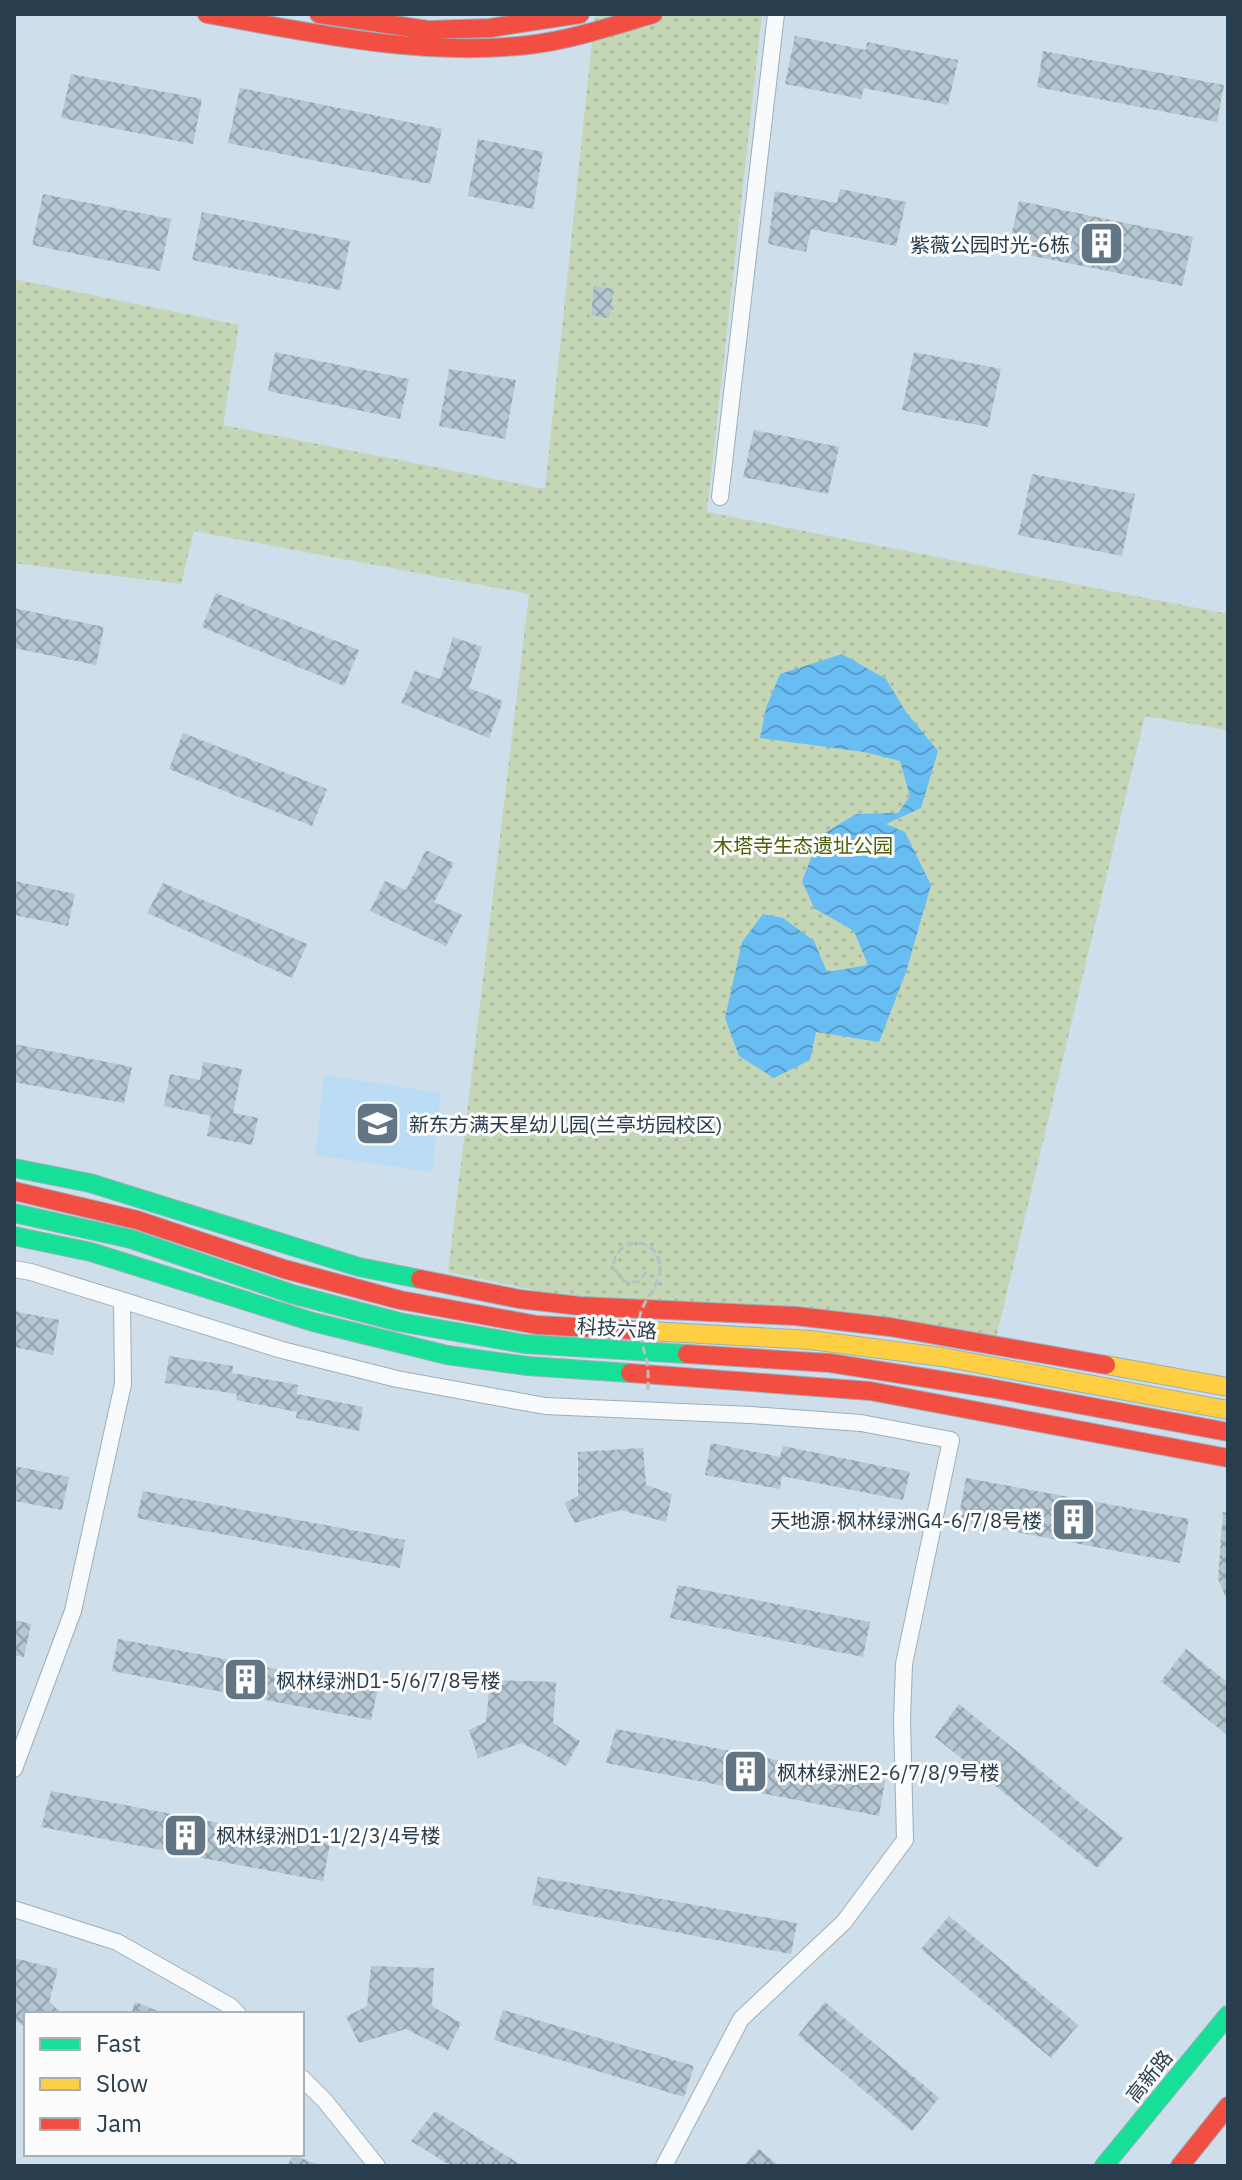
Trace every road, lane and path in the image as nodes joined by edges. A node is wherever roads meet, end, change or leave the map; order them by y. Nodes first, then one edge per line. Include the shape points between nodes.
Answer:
1 (207, 14) edge
2 (319, 14) edge
3 (580, 14) edge
4 (653, 14) edge
5 (776, 14) edge
6 (720, 497) dead end
7 (14, 1168) edge
8 (14, 1191) edge
9 (14, 1213) edge
10 (14, 1236) edge
11 (14, 1269) edge
12 (648, 1270) dead end
13 (122, 1302) junction
14 (1228, 1387) edge
15 (648, 1390) dead end
16 (1228, 1410) edge
17 (1228, 1432) edge
18 (1228, 1458) edge
19 (14, 1769) edge
20 (14, 1909) edge
21 (236, 2012) edge
22 (1228, 2015) edge
23 (304, 2080) edge
24 (1228, 2106) edge
25 (377, 2166) edge
26 (664, 2166) edge
27 (1104, 2166) edge
28 (1180, 2166) edge

1 - 4 main road via 357,40 466,50 532,45
2 - 3 main road via 428,30 490,28
5 - 6 street
7 - 14 main road via 151,1200 359,1267 519,1299 890,1327
8 - 16 main road, 科技六路 via 137,1220 284,1269 400,1300 537,1325 811,1340 942,1357
9 - 17 main road, 科技六路 via 131,1239 292,1294 399,1322 525,1344 830,1363
10 - 18 main road via 91,1252 313,1322 447,1355 528,1366 870,1391
11 - 13 street
12 - 15 path, bridge via 638,1282 624,1281 614,1269 616,1255 636,1242 655,1251 659,1260 659,1280 644,1304 638,1329 647,1358
13 - 19 street via 123,1384 73,1611
13 - 26 street via 397,1379 545,1406 861,1423 951,1440 904,1664 905,1840 844,1922 741,2019
20 - 21 street via 117,1942
22 - 27 main road, 高新路
23 - 25 street
24 - 28 main road

